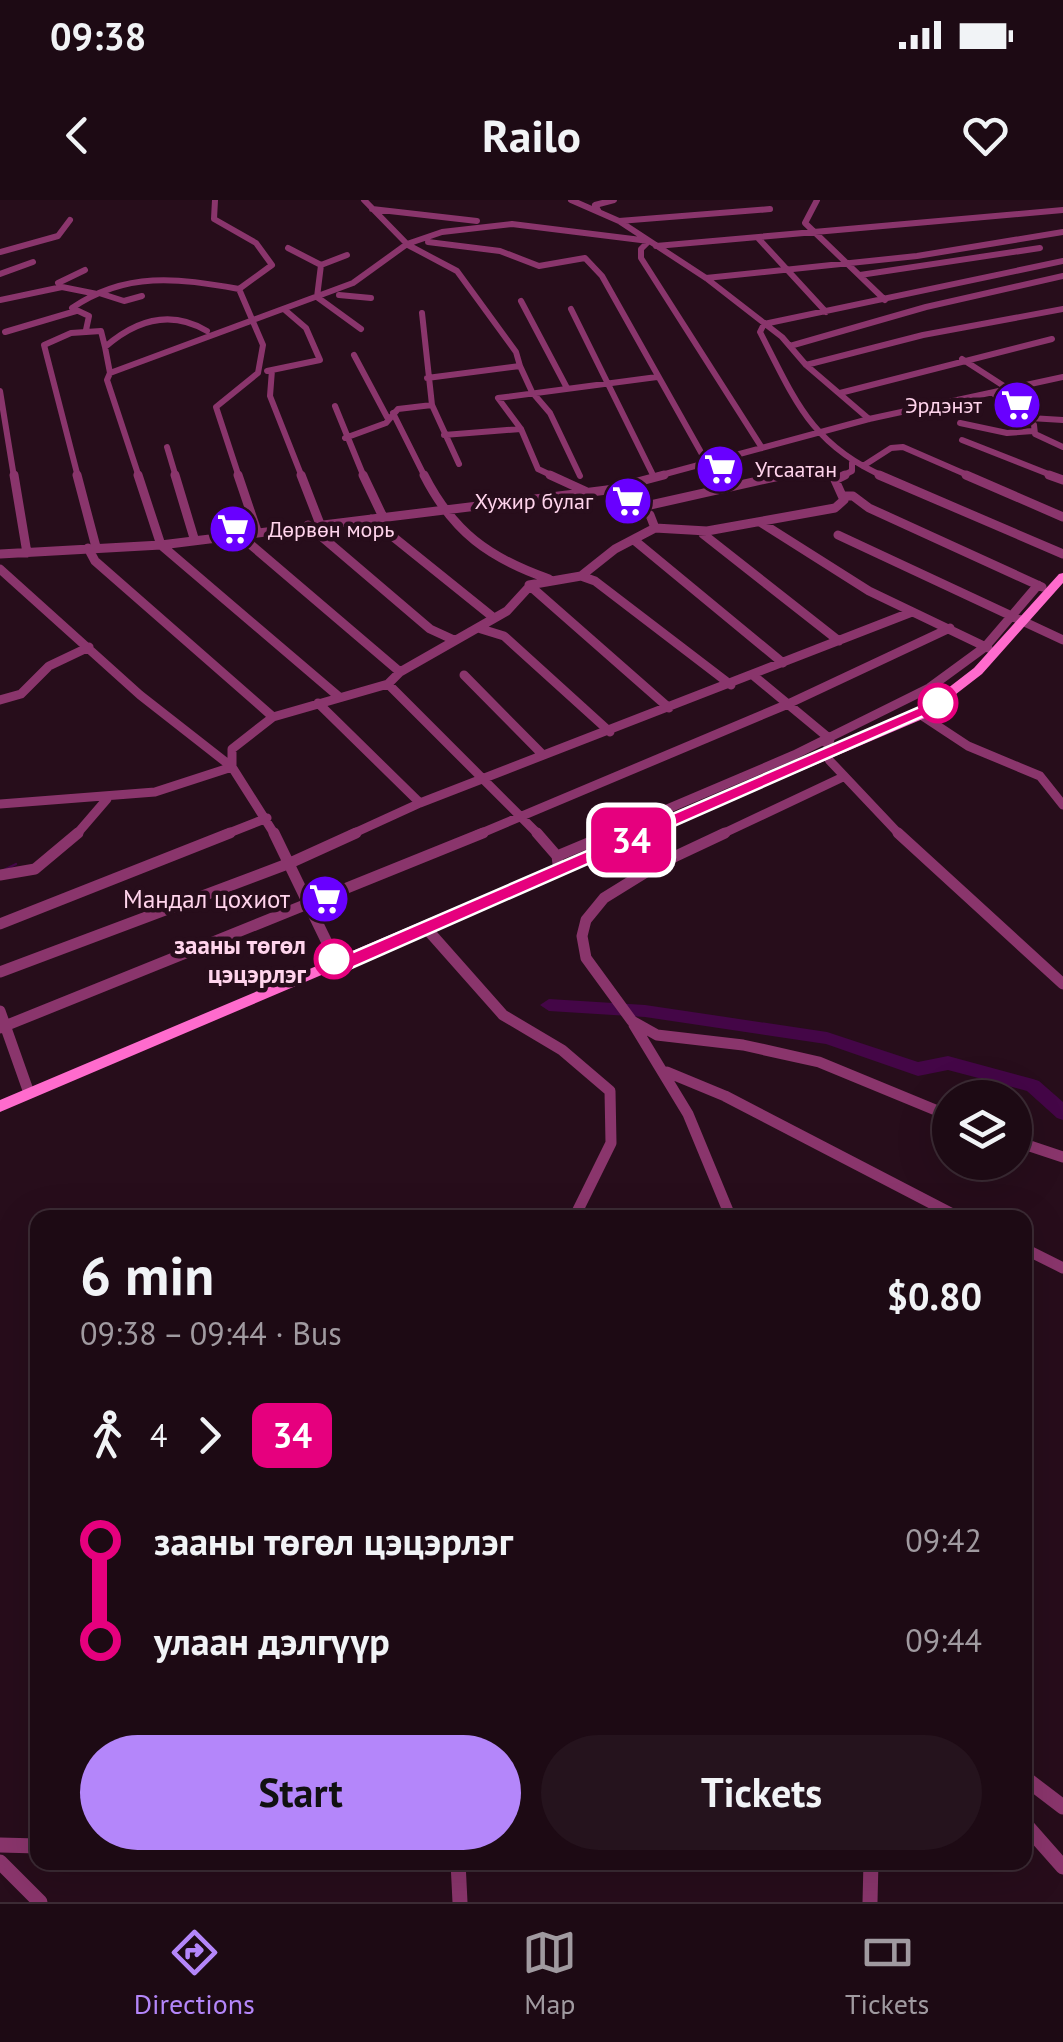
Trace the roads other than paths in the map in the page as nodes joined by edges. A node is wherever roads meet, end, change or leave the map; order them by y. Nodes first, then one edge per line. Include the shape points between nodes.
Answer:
1 (215, 200) edge
2 (364, 200) edge
3 (570, 200) edge
4 (614, 200) edge
5 (733, 200) edge
6 (816, 200) edge
7 (372, 209) junction
8 (770, 209) dead end
9 (737, 210) junction
10 (1063, 210) edge
11 (599, 212) junction
12 (70, 220) dead end
13 (619, 221) junction
14 (522, 226) junction
15 (1063, 232) edge
16 (817, 233) junction
17 (758, 238) junction
18 (412, 244) junction
19 (652, 244) junction
20 (288, 248) dead end
21 (1040, 248) dead end
22 (0, 252) edge
23 (348, 254) dead end
24 (1063, 261) edge
25 (34, 262) dead end
26 (846, 262) junction
27 (321, 265) junction
28 (786, 269) junction
29 (85, 270) dead end
30 (0, 274) edge
31 (860, 275) junction
32 (1063, 276) edge
33 (706, 278) junction
34 (239, 289) junction
35 (35, 290) junction
36 (98, 294) junction
37 (142, 296) dead end
38 (319, 297) junction
39 (372, 298) dead end
40 (0, 300) edge
41 (885, 300) junction
42 (521, 301) dead end
43 (570, 309) dead end
44 (285, 310) junction
45 (1063, 310) edge
46 (76, 311) junction
47 (826, 312) junction
48 (422, 313) dead end
49 (253, 320) junction
50 (764, 324) junction
51 (86, 330) junction
52 (361, 330) dead end
53 (206, 331) junction
54 (5, 332) dead end
55 (1052, 338) dead end
56 (790, 346) junction
57 (105, 347) junction
58 (354, 355) dead end
59 (962, 359) junction
60 (520, 366) junction
61 (806, 366) junction
62 (272, 370) junction
63 (110, 373) junction
64 (258, 373) junction
65 (657, 377) junction
66 (1063, 377) edge
67 (427, 378) junction
68 (609, 385) junction
69 (567, 388) junction
70 (1010, 390) junction
71 (0, 391) edge
72 (532, 392) junction
73 (840, 392) junction
74 (994, 394) junction
75 (432, 405) junction
76 (335, 406) dead end
77 (390, 415) junction
78 (869, 418) junction
79 (1042, 420) junction
80 (1063, 420) edge
81 (960, 423) dead end
82 (520, 430) junction
83 (1033, 431) junction
84 (816, 433) junction
85 (444, 434) junction
86 (345, 438) junction
87 (962, 440) dead end
88 (167, 447) dead end
89 (1063, 447) edge
90 (762, 448) junction
91 (852, 462) junction
92 (707, 463) junction
93 (459, 464) dead end
94 (863, 466) junction
95 (787, 474) dead end
96 (653, 475) junction
97 (580, 476) dead end
98 (1063, 480) edge
99 (607, 490) junction
100 (588, 493) junction
101 (843, 496) junction
102 (637, 508) junction
103 (444, 512) junction
104 (384, 517) junction
105 (1063, 518) edge
106 (372, 519) junction
107 (760, 522) junction
108 (320, 524) junction
109 (308, 526) junction
110 (654, 528) junction
111 (257, 530) junction
112 (707, 531) junction
113 (237, 532) junction
114 (838, 535) dead end
115 (194, 538) junction
116 (634, 540) junction
117 (161, 545) junction
118 (92, 548) junction
119 (27, 553) junction
120 (0, 554) edge
121 (1063, 554) edge
122 (0, 569) edge
123 (581, 576) junction
124 (549, 578) junction
125 (1054, 586) edge
126 (528, 588) junction
127 (912, 612) junction
128 (494, 618) junction
129 (1019, 618) junction
130 (478, 628) junction
131 (950, 628) junction
132 (454, 640) junction
133 (840, 640) junction
134 (1063, 640) edge
135 (89, 647) junction
136 (991, 650) junction
137 (783, 663) junction
138 (400, 672) junction
139 (464, 675) dead end
140 (754, 676) junction
141 (388, 684) junction
142 (730, 685) junction
143 (338, 696) junction
144 (0, 700) edge
145 (318, 703) junction
146 (788, 704) junction
147 (669, 708) junction
148 (921, 714) junction
149 (274, 717) junction
150 (866, 720) junction
151 (610, 732) junction
152 (880, 733) junction
153 (828, 738) junction
154 (543, 755) junction
155 (826, 755) junction
156 (232, 767) junction
157 (843, 777) junction
158 (482, 778) junction
159 (107, 799) junction
160 (0, 804) edge
161 (420, 804) junction
162 (1063, 805) edge
163 (520, 815) junction
164 (267, 818) junction
165 (290, 862) junction
166 (558, 863) junction
167 (0, 875) edge
168 (310, 904) junction
169 (0, 924) edge
170 (426, 928) junction
171 (331, 969) junction
172 (0, 972) edge
173 (1063, 984) edge
174 (0, 1010) edge
175 (632, 1020) junction
176 (4, 1027) edge
177 (667, 1072) junction
178 (30, 1094) junction
179 (0, 1106) edge
180 (932, 1109) edge
181 (1032, 1146) edge
182 (1063, 1156) edge
183 (579, 1210) edge
184 (725, 1210) edge
185 (945, 1210) edge
186 (1032, 1253) edge
187 (1063, 1268) edge
188 (1032, 1783) edge
189 (1063, 1806) edge
190 (1032, 1832) edge
191 (0, 1845) edge
192 (30, 1846) edge
193 (0, 1862) edge
194 (1063, 1867) edge
195 (458, 1870) edge
196 (872, 1870) edge
197 (40, 1902) edge
198 (460, 1902) edge
199 (870, 1902) edge

1 - 34 street via 214,219 236,226 272,265
2 - 7 street
3 - 11 street
4 - 11 street via 595,204
5 - 9 street
6 - 16 street via 803,220
7 - 14 street
7 - 18 street
8 - 9 street
9 - 13 street
10 - 16 street
11 - 13 street
12 - 22 street via 58,236
13 - 19 street
14 - 18 street via 467,227
14 - 19 street
15 - 26 street
16 - 17 street
16 - 26 street
17 - 19 street
17 - 28 street
18 - 38 street via 367,277
18 - 60 street via 457,270
18 - 65 street via 461,243 539,266 585,258 602,276
19 - 33 street
19 - 90 street via 641,249 641,258
20 - 27 street
21 - 31 street
23 - 27 street
24 - 41 street
25 - 30 street
26 - 28 street
26 - 31 street
27 - 38 street
28 - 33 street
28 - 47 street
29 - 35 street
31 - 41 street
32 - 56 street
33 - 50 street
34 - 36 street via 159,275
34 - 49 street
35 - 36 street
35 - 40 street
36 - 37 street via 124,302
36 - 46 street via 75,304
38 - 39 street via 351,292
38 - 44 street
38 - 52 street
41 - 47 street
42 - 69 street
43 - 68 street
44 - 49 street
44 - 62 street via 306,328 320,360
45 - 61 street via 923,335
46 - 51 street via 89,316
46 - 54 street
47 - 50 street
48 - 67 street
49 - 53 street
49 - 64 street via 262,345
50 - 56 street
50 - 84 street via 760,334 767,349
51 - 57 street via 101,331
51 - 118 street via 44,345
53 - 57 street via 192,322 156,319 124,328
53 - 63 street
55 - 59 street
56 - 61 street
57 - 63 street
58 - 77 street
59 - 70 street
59 - 73 street
60 - 67 street
60 - 72 street
61 - 73 street
62 - 64 street
62 - 108 street via 270,396
63 - 117 street
64 - 111 street via 216,407
65 - 68 street
65 - 92 street
66 - 70 street
67 - 75 street
68 - 69 street
68 - 96 street
69 - 72 street
70 - 74 street
71 - 119 street
72 - 82 street via 498,398
72 - 97 street via 550,412
73 - 78 street
74 - 78 street
74 - 79 street
75 - 77 street
75 - 85 street
76 - 86 street
77 - 86 street via 386,423
77 - 103 street
78 - 84 street
79 - 80 street
79 - 83 street
81 - 83 street
82 - 85 street
82 - 100 street via 538,470
83 - 89 street
84 - 90 street
84 - 91 street
85 - 93 street
86 - 104 street
87 - 98 street
88 - 115 street
90 - 92 street
91 - 94 street
91 - 101 street via 852,471 835,480
92 - 96 street
94 - 105 street via 902,448
94 - 121 street
95 - 102 street
96 - 99 street
99 - 100 street
99 - 102 street
100 - 103 street
101 - 107 street via 832,509
101 - 125 street
102 - 110 street via 650,515
103 - 104 street
103 - 124 street via 501,562
104 - 106 street
106 - 108 street
106 - 128 street
107 - 112 street
107 - 127 street
108 - 109 street
109 - 111 street
109 - 132 street via 430,629
110 - 112 street
110 - 116 street
111 - 113 street
112 - 133 street
113 - 115 street
113 - 138 street
114 - 129 street
115 - 117 street
116 - 123 street
116 - 137 street
117 - 118 street
117 - 143 street
118 - 119 street
118 - 149 street via 94,561
119 - 120 street
122 - 135 street
123 - 124 street
123 - 142 street
124 - 126 street
125 - 129 main road
126 - 128 street
126 - 147 street
127 - 131 street
127 - 133 street
128 - 130 street
129 - 134 street
129 - 136 main road
130 - 132 street
130 - 151 street via 504,636
131 - 136 street
131 - 146 street
132 - 138 street
133 - 137 street
135 - 144 street via 49,666 21,694
135 - 156 street
136 - 148 main road via 957,692
136 - 150 street
137 - 140 street
138 - 141 street
139 - 154 street
140 - 142 street
140 - 146 street
141 - 143 street
141 - 158 street
142 - 147 street
143 - 145 street
145 - 149 street
145 - 161 street
146 - 153 street
146 - 163 street
147 - 151 street
148 - 152 main road
148 - 162 street via 968,746 1040,776
149 - 156 street via 232,749
150 - 152 street
150 - 153 street
151 - 154 street
152 - 155 main road
153 - 155 street
153 - 166 street
154 - 158 street
155 - 157 street
155 - 166 main road
156 - 159 street via 186,784
156 - 164 street
157 - 173 street
157 - 175 street via 659,864 604,898 586,920 582,945
158 - 161 street
158 - 163 street
159 - 160 street
159 - 167 street via 57,858
161 - 165 street
163 - 166 street
163 - 168 street
164 - 165 street
164 - 169 street
165 - 168 street
165 - 172 street
166 - 170 main road
168 - 171 street via 334,957
168 - 176 street
170 - 171 main road
170 - 183 street via 503,1015 562,1050 610,1091 614,1141
171 - 178 main road
174 - 176 street
175 - 177 street
175 - 180 street via 657,1035 818,1062
176 - 178 street
177 - 184 street
177 - 185 street
178 - 179 main road
181 - 182 street
186 - 187 street
188 - 189 street
190 - 194 street
191 - 192 street
193 - 197 street
195 - 198 street
196 - 199 street

